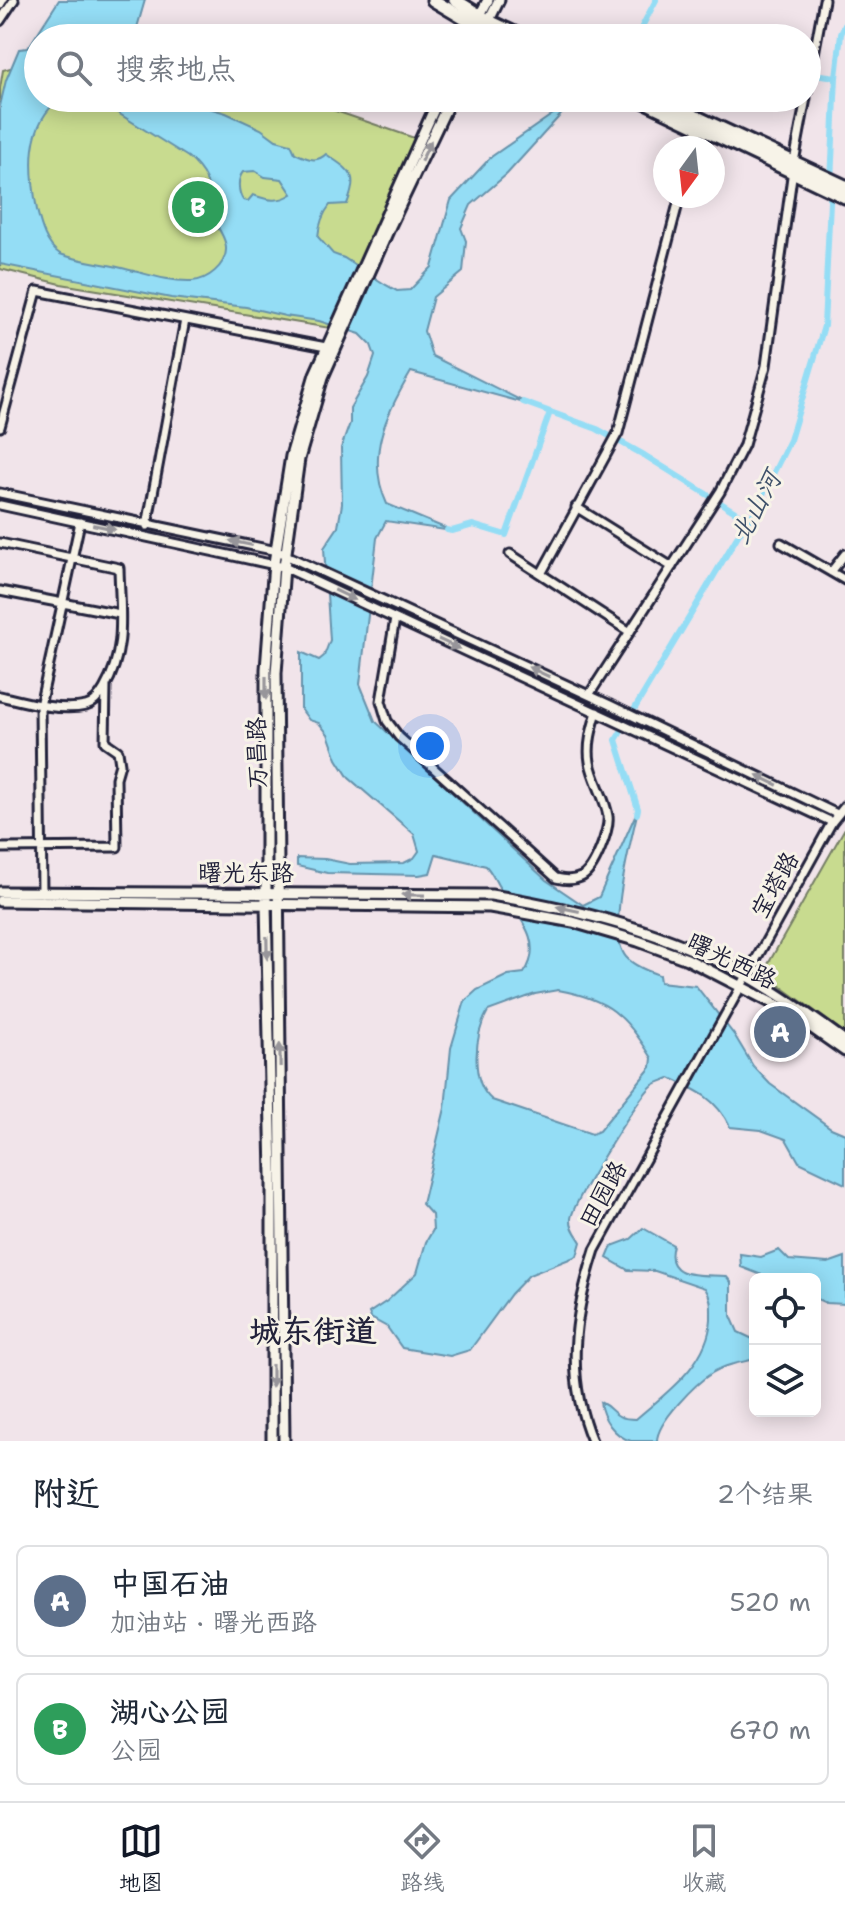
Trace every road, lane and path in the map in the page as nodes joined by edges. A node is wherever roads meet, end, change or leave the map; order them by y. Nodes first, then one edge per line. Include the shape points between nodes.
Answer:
1 (3, 0) edge
2 (14, 0) edge
3 (433, 0) edge
4 (455, 0) edge
5 (488, 0) edge
6 (499, 0) edge
7 (824, 0) edge
8 (0, 5) edge
9 (0, 21) edge
10 (477, 24) edge
11 (479, 24) edge
12 (482, 24) edge
13 (482, 24) edge
14 (819, 24) edge
15 (433, 112) edge
16 (444, 112) edge
17 (666, 112) edge
18 (684, 112) edge
19 (805, 112) edge
20 (698, 127) junction
21 (696, 136) edge
22 (800, 170) junction
23 (845, 186) edge
24 (845, 197) edge
25 (677, 208) edge
26 (366, 270) junction
27 (185, 320) junction
28 (332, 342) junction
29 (0, 427) edge
30 (0, 493) edge
31 (0, 505) edge
32 (576, 507) junction
33 (80, 522) junction
34 (147, 524) junction
35 (145, 536) junction
36 (0, 543) edge
37 (781, 543) dead end
38 (282, 553) junction
39 (510, 554) dead end
40 (845, 554) edge
41 (72, 558) junction
42 (279, 565) junction
43 (672, 567) junction
44 (831, 572) junction
45 (541, 574) junction
46 (845, 580) edge
47 (0, 591) edge
48 (62, 603) junction
49 (120, 614) junction
50 (395, 619) junction
51 (630, 632) junction
52 (106, 685) junction
53 (589, 695) junction
54 (0, 696) edge
55 (40, 706) junction
56 (597, 712) junction
57 (845, 806) edge
58 (837, 814) junction
59 (832, 822) junction
60 (0, 848) edge
61 (41, 848) junction
62 (0, 892) edge
63 (42, 893) junction
64 (266, 898) junction
65 (279, 898) junction
66 (0, 901) edge
67 (643, 930) joint
68 (638, 941) joint
69 (748, 976) junction
70 (743, 986) junction
71 (845, 1041) edge
72 (845, 1051) edge
73 (272, 1441) edge
74 (284, 1441) edge
75 (592, 1441) edge

1 - 8 street
2 - 9 street
3 - 10 highway
4 - 11 highway
5 - 12 main road
6 - 13 main road
7 - 14 street
15 - 26 main road, 万昌路
26 -> 16 main road, 万昌路
17 - 20 highway
18 - 22 highway
19 - 22 street
20 - 21 street
20 - 22 highway
22 - 23 highway
22 - 24 highway
22 - 43 street via 766,366 744,445
25 - 32 street via 618,433
26 - 28 main road, 万昌路
27 - 28 street
27 - 29 street via 37,291
27 - 34 street
28 - 38 main road, 万昌路 via 315,374 291,456
30 - 34 street
31 - 33 street
32 - 43 street
32 - 45 street
33 -> 35 street
33 - 41 street
34 - 35 street
38 -> 34 street
35 - 42 street
36 - 41 street
37 - 44 street
38 - 42 main road, 万昌路
53 -> 38 street
39 - 45 street
40 - 44 street
41 - 48 street
41 - 49 street via 119,568
42 -> 50 street
42 -> 64 main road, 万昌路 via 266,669
42 - 65 main road, 万昌路
43 - 51 street
44 - 46 street
45 - 51 street
47 - 48 street
48 - 49 street
48 - 55 street
49 - 52 street via 121,648
50 -> 56 street
50 - 56 street via 381,701 387,721 556,878 584,876 605,838 609,819 589,749
51 - 53 street
52 - 55 street via 87,706
52 - 61 street via 105,742 118,751 120,764 117,847
58 -> 53 street
54 - 55 street
55 - 61 street
56 - 59 street
57 - 58 street, 宝塔路
58 - 59 street, 宝塔路
59 - 69 street, 宝塔路
60 - 61 street
61 - 63 street
62 - 63 main road, 曙光东路
63 - 64 main road, 曙光东路
64 - 65 main road, 曙光东路
64 - 66 main road, 曙光东路
64 -> 73 main road, 万昌路
67 -> 65 main road, 曙光东路 via 582,911 491,895
65 - 68 main road, 曙光东路 via 490,907
74 -> 65 main road, 万昌路
67 - 69 main road, 曙光西路
68 - 70 main road, 曙光西路
69 - 70 street, 宝塔路
69 - 71 main road, 曙光西路
70 - 72 main road, 曙光西路
70 - 75 street, 田园路 via 604,1230 587,1276 578,1310 574,1369

